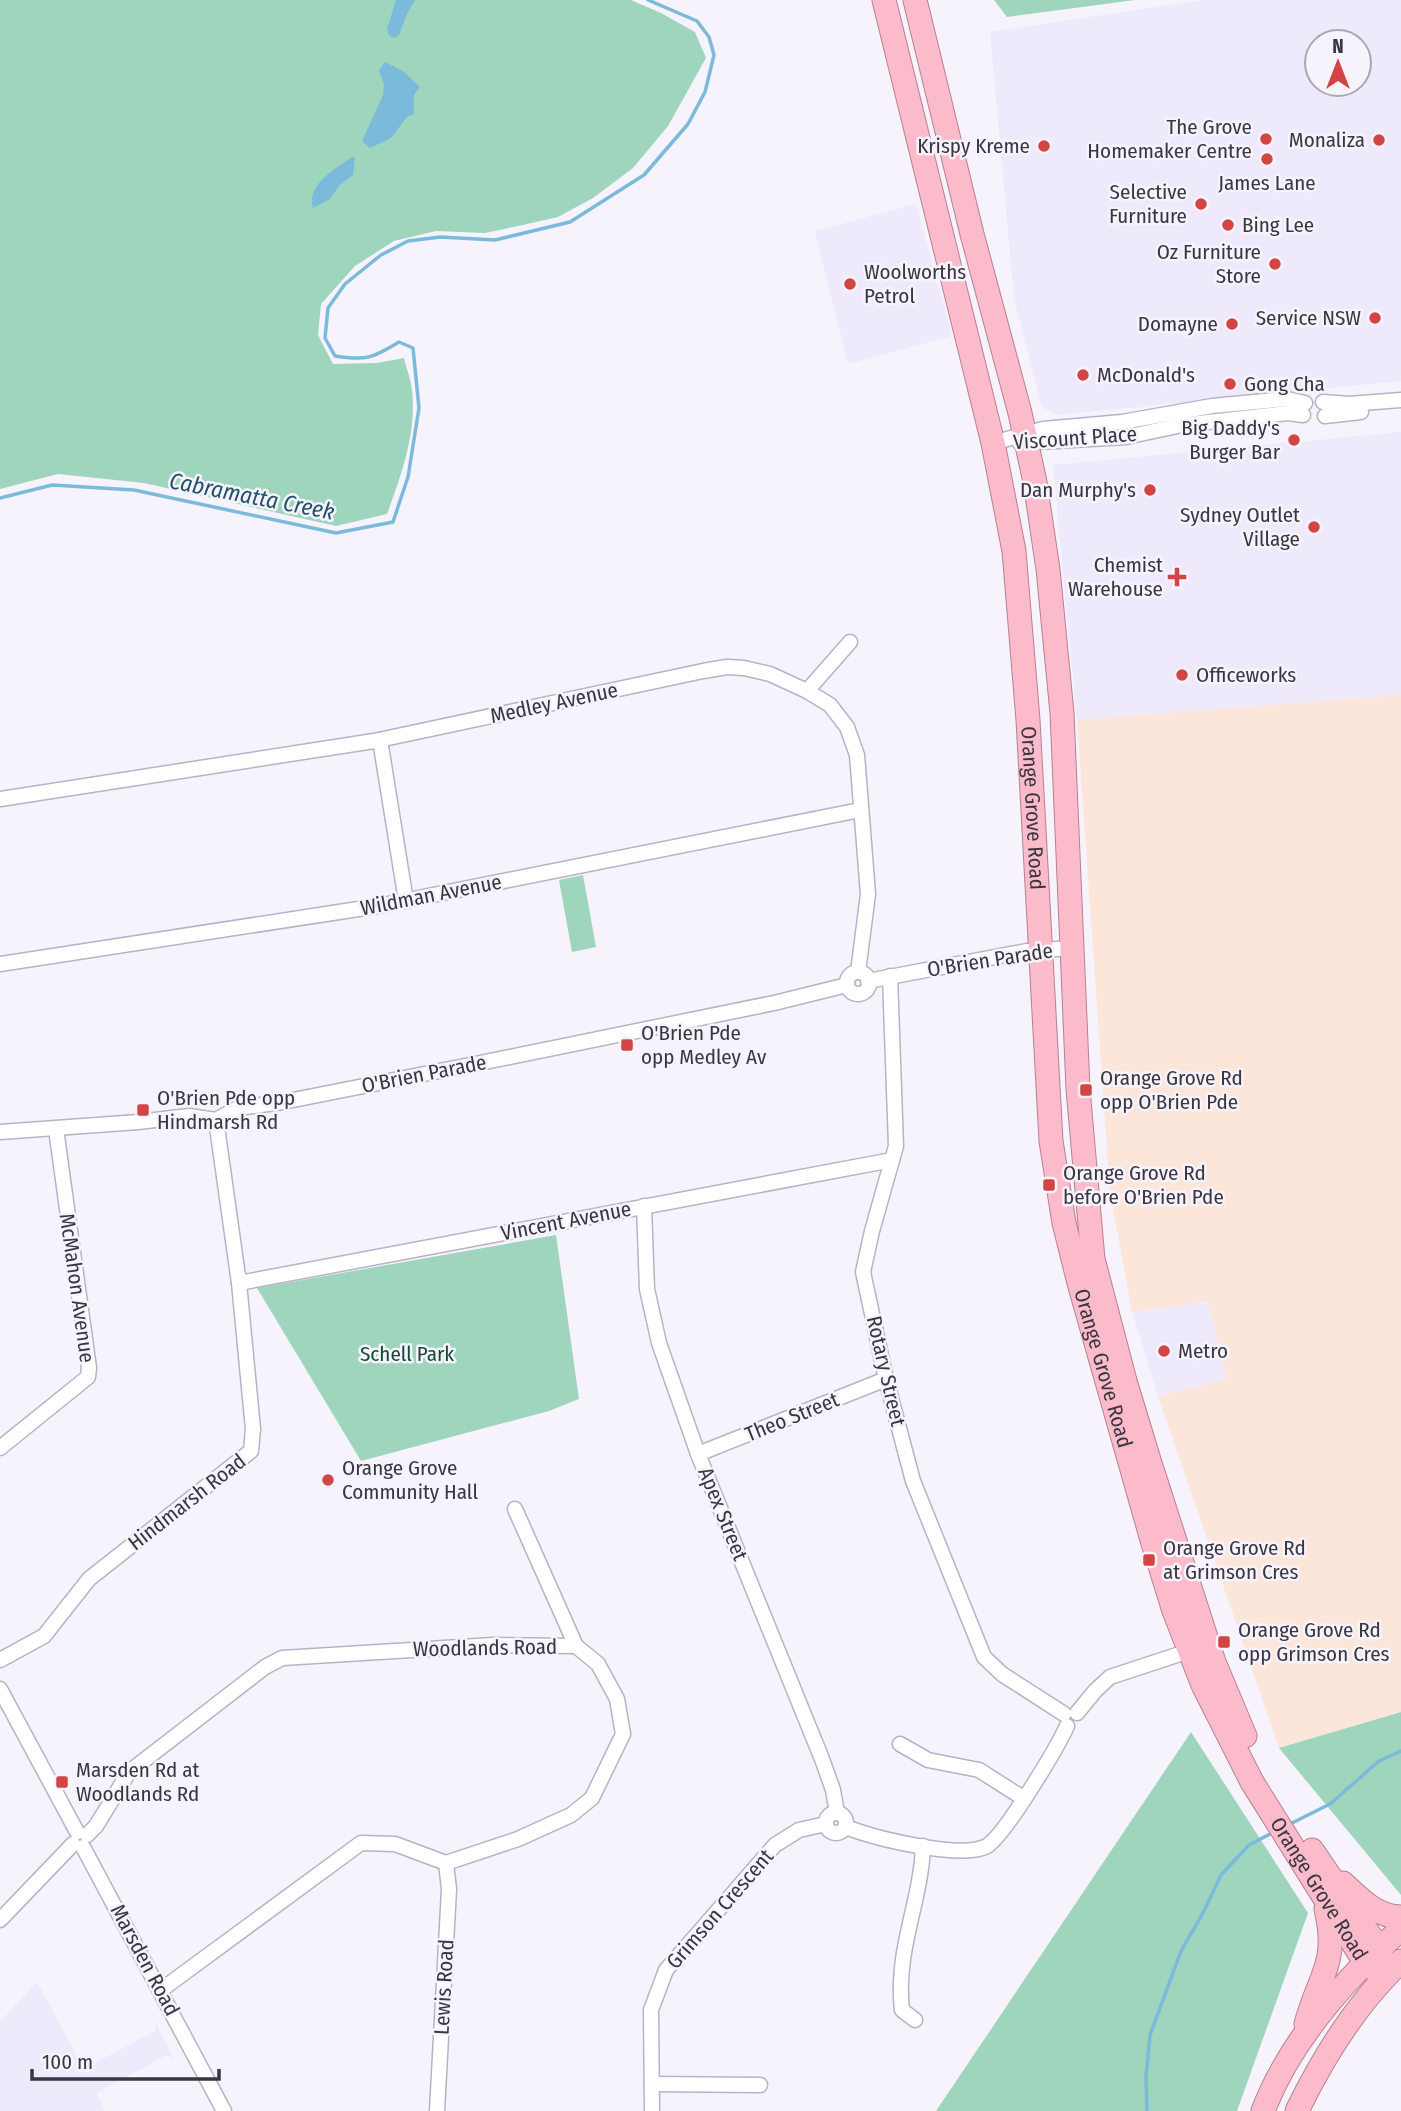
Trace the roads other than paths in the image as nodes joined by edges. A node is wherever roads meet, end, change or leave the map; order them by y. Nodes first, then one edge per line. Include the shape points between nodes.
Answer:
1 (884, 0) edge
2 (915, 0) edge
3 (1401, 400) edge
4 (1304, 409) junction
5 (1324, 409) junction
6 (1401, 409) edge
7 (1026, 439) junction
8 (993, 443) junction
9 (850, 642) dead end
10 (807, 691) junction
11 (380, 740) junction
12 (0, 799) edge
13 (860, 810) junction
14 (406, 901) junction
15 (1072, 948) junction
16 (1039, 950) junction
17 (0, 964) edge
18 (863, 976) junction
19 (890, 976) junction
20 (216, 1120) junction
21 (55, 1129) junction
22 (0, 1132) edge
23 (892, 1160) junction
24 (644, 1206) junction
25 (239, 1283) junction
26 (886, 1379) junction
27 (0, 1448) edge
28 (698, 1454) junction
29 (515, 1509) dead end
30 (576, 1646) junction
31 (1189, 1651) junction
32 (0, 1660) edge
33 (0, 1691) edge
34 (1069, 1717) junction
35 (900, 1744) dead end
36 (1023, 1798) junction
37 (1278, 1810) junction
38 (832, 1819) junction
39 (1295, 1837) junction
40 (80, 1840) junction
41 (923, 1846) junction
42 (1318, 1859) junction
43 (446, 1863) junction
44 (1324, 1897) junction
45 (1401, 1917) edge
46 (0, 1920) edge
47 (1401, 1929) edge
48 (1383, 1962) edge
49 (161, 1990) junction
50 (915, 2020) dead end
51 (1303, 2037) junction
52 (652, 2084) junction
53 (760, 2085) dead end
54 (224, 2111) edge
55 (437, 2111) edge
56 (652, 2111) edge
57 (1262, 2111) edge
58 (1297, 2111) edge

1 - 8 highway, Orange Grove Road
2 - 7 highway, Orange Grove Road
3 - 5 street
4 - 5 street via 1312,399
4 - 5 street via 1312,422 1319,421
4 - 7 street, Viscount Place via 1126,437
5 - 6 street
7 - 8 street, Viscount Place
7 - 15 highway, Orange Grove Road via 1048,569 1062,713
8 - 16 highway, Orange Grove Road via 1019,593
9 - 10 street
10 - 11 street, Medley Avenue via 770,674 727,667
10 - 13 street, Medley Avenue via 830,705 847,727 857,755
11 - 12 street, Medley Avenue
11 - 14 street
13 - 14 street, Wildman Avenue
13 - 18 street, Medley Avenue via 868,894
14 - 17 street, Wildman Avenue
15 - 16 street, O'Brien Parade
15 - 37 highway, Orange Grove Road via 1082,1148 1093,1259 1102,1300 1214,1662
16 - 19 street, O'Brien Parade
16 - 31 highway, Orange Grove Road via 1051,1141 1064,1223 1152,1540
18 - 19 street, O'Brien Parade
18 - 20 street, O'Brien Parade via 865,991 858,993 847,985 485,1062 238,1108
19 - 23 street, Rotary Street via 896,1146
20 - 21 street, O'Brien Parade via 190,1116
20 - 25 street, Hindmarsh Road
21 - 22 street, O'Brien Parade
21 - 27 street, McMahon Avenue via 88,1377
23 - 24 street, Vincent Avenue
23 - 26 street, Rotary Street via 863,1272
24 - 25 street, Vincent Avenue
24 - 28 street, Apex Street via 647,1289 659,1343
25 - 32 street, Hindmarsh Road via 253,1429 251,1451 89,1579 44,1636
26 - 28 street, Theo Street
26 - 34 street, Rotary Street via 913,1481 984,1657 1002,1674
28 - 38 street, Apex Street via 822,1759 833,1790
29 - 30 street
30 - 40 street, Woodlands Road via 493,1644 272,1661 129,1772 96,1826
30 - 43 street, Woodlands Road via 598,1664 617,1699 622,1734 592,1798 571,1815 518,1839
31 - 34 street via 1110,1677
31 - 37 highway, Orange Grove Road via 1252,1782
33 - 40 street, Marsden Road
34 - 36 street via 1053,1754
35 - 36 street via 928,1760 979,1770
36 - 41 street via 1003,1830 984,1847 960,1852
37 - 39 highway, Orange Grove Road
38 - 41 street via 828,1830 834,1833 846,1826
38 - 52 street, Grimson Crescent via 799,1830 775,1845 666,1970 650,2010
39 - 42 highway, Orange Grove Road
39 - 44 highway, Orange Grove Road
40 - 46 street, Woodlands Road
40 - 49 street, Marsden Road
41 - 50 street via 901,1960 902,2010
42 - 45 highway via 1361,1900 1390,1917
42 - 48 highway, Orange Grove Road
43 - 49 street via 395,1844 361,1843
43 - 55 street, Lewis Road via 449,1888
44 - 48 highway, Orange Grove Road
44 - 51 highway via 1331,1955
47 - 48 highway
48 - 51 highway via 1352,1976
48 - 58 highway
49 - 54 street, Marsden Road
51 - 57 highway
52 - 53 street
52 - 56 street, Grimson Crescent

